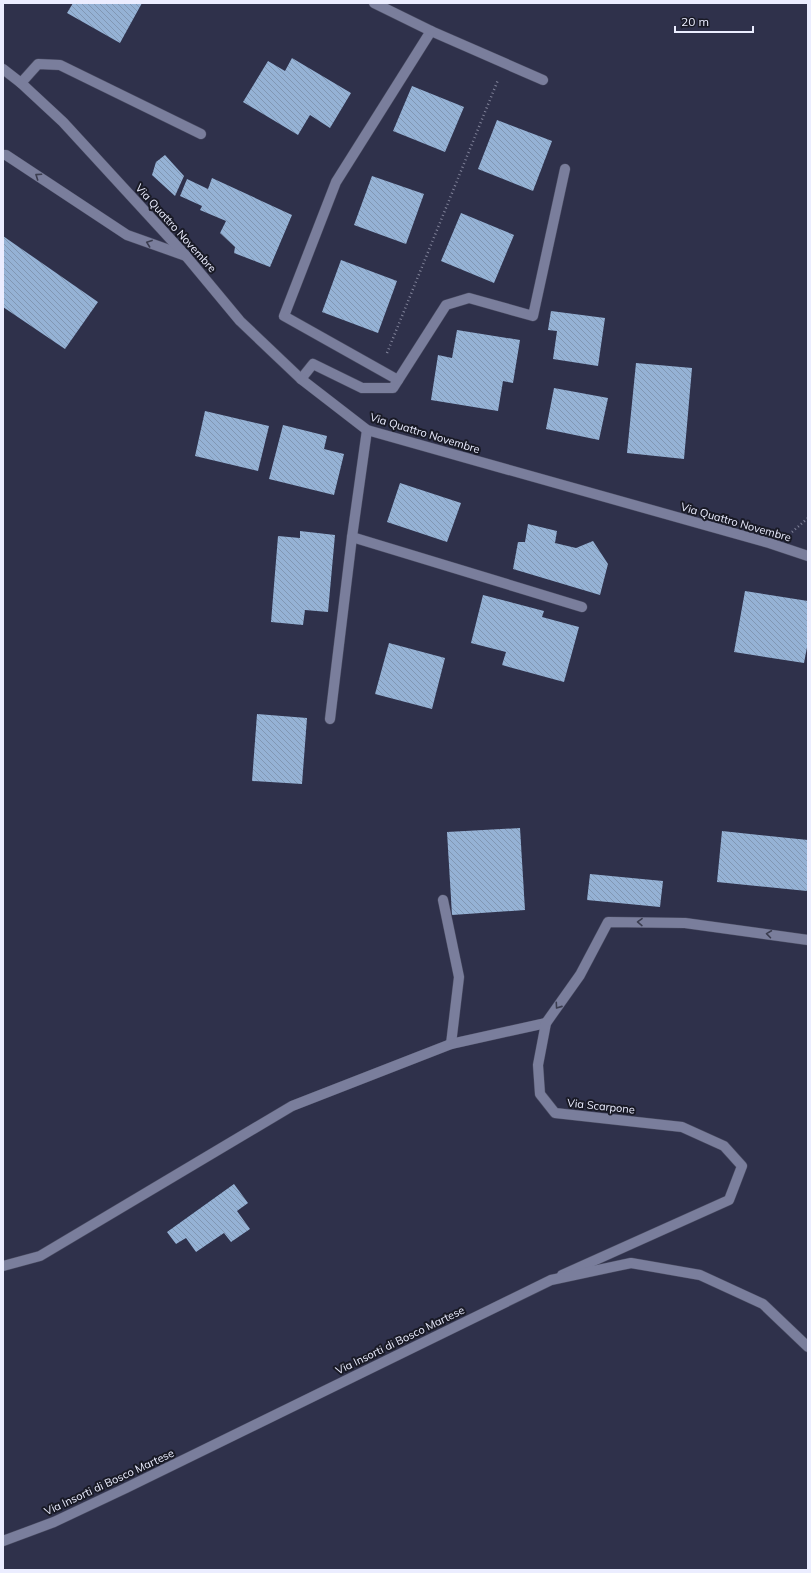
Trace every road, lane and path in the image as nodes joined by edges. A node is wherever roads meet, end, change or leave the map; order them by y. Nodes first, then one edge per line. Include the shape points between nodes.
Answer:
1 (374, 3) edge
2 (432, 31) junction
3 (505, 63) junction
4 (3, 70) edge
5 (543, 80) dead end
6 (21, 83) junction
7 (201, 134) dead end
8 (3, 155) edge
9 (565, 169) dead end
10 (186, 256) junction
11 (392, 342) dead end
12 (301, 379) junction
13 (398, 380) junction
14 (367, 430) junction
15 (352, 537) junction
16 (808, 556) edge
17 (582, 607) dead end
18 (330, 719) dead end
19 (443, 900) dead end
20 (808, 940) edge
21 (546, 1023) junction
22 (451, 1044) junction
23 (3, 1266) edge
24 (551, 1280) junction
25 (808, 1347) edge
26 (3, 1541) edge

1 - 2 street
2 - 3 street
2 - 13 street via 336,182 284,316
3 - 5 street
3 - 11 path
4 - 6 street, Via Quattro Novembre
6 - 7 street via 38,64 60,65
6 - 10 street, Via Quattro Novembre via 63,122
10 -> 8 street via 127,235
9 - 13 street via 533,316 469,298 446,305
10 - 12 street, Via Quattro Novembre via 240,321
12 - 13 street via 314,364 362,388 393,388
12 - 14 street, Via Quattro Novembre
14 - 15 street
14 - 16 street, Via Quattro Novembre via 770,543
15 - 17 street
15 - 18 street
19 - 22 street via 459,977
20 -> 21 street, Via Scarpone via 685,923 608,922 580,975
21 - 22 street
21 - 24 street, Via Scarpone via 538,1065 540,1094 556,1113 682,1127 724,1146 742,1166 729,1200
22 - 23 street via 292,1106 40,1256
24 - 25 street, Via Insorti di Bosco Martese via 631,1263 700,1275 763,1304
24 - 26 street, Via Insorti di Bosco Martese via 126,1488 54,1522

